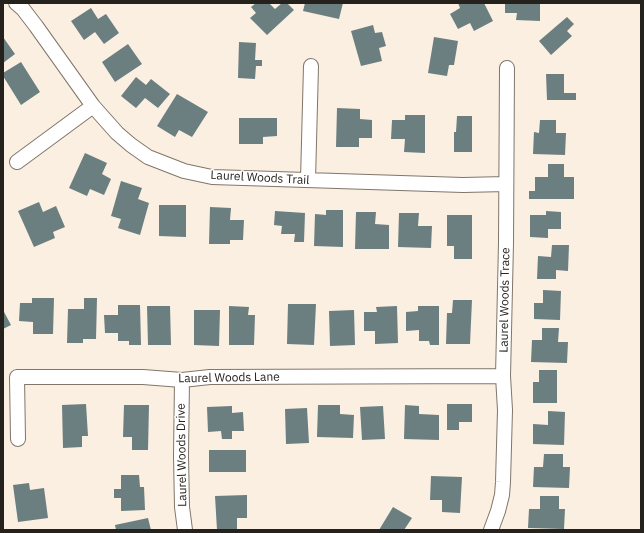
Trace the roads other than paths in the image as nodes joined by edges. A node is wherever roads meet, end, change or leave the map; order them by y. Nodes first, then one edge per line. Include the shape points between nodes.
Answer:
1 (16, 3) edge
2 (311, 66) dead end
3 (507, 68) dead end
4 (94, 106) junction
5 (17, 162) dead end
6 (308, 180) junction
7 (506, 184) junction
8 (503, 376) junction
9 (182, 380) junction
10 (18, 439) dead end
11 (185, 530) edge
12 (491, 530) edge

1 - 4 street, Laurel Woods Trail via 36,26
2 - 6 street
3 - 7 street, Laurel Woods Trace
4 - 5 street
4 - 6 street, Laurel Woods Trail via 131,145 148,157 184,171 212,177
6 - 7 street, Laurel Woods Trail
7 - 8 street, Laurel Woods Trace
8 - 9 street, Laurel Woods Lane via 210,377
8 - 12 street, Laurel Woods Trace via 503,482
9 - 10 street, Laurel Woods Lane via 143,377 17,377
9 - 11 street, Laurel Woods Drive via 181,456

